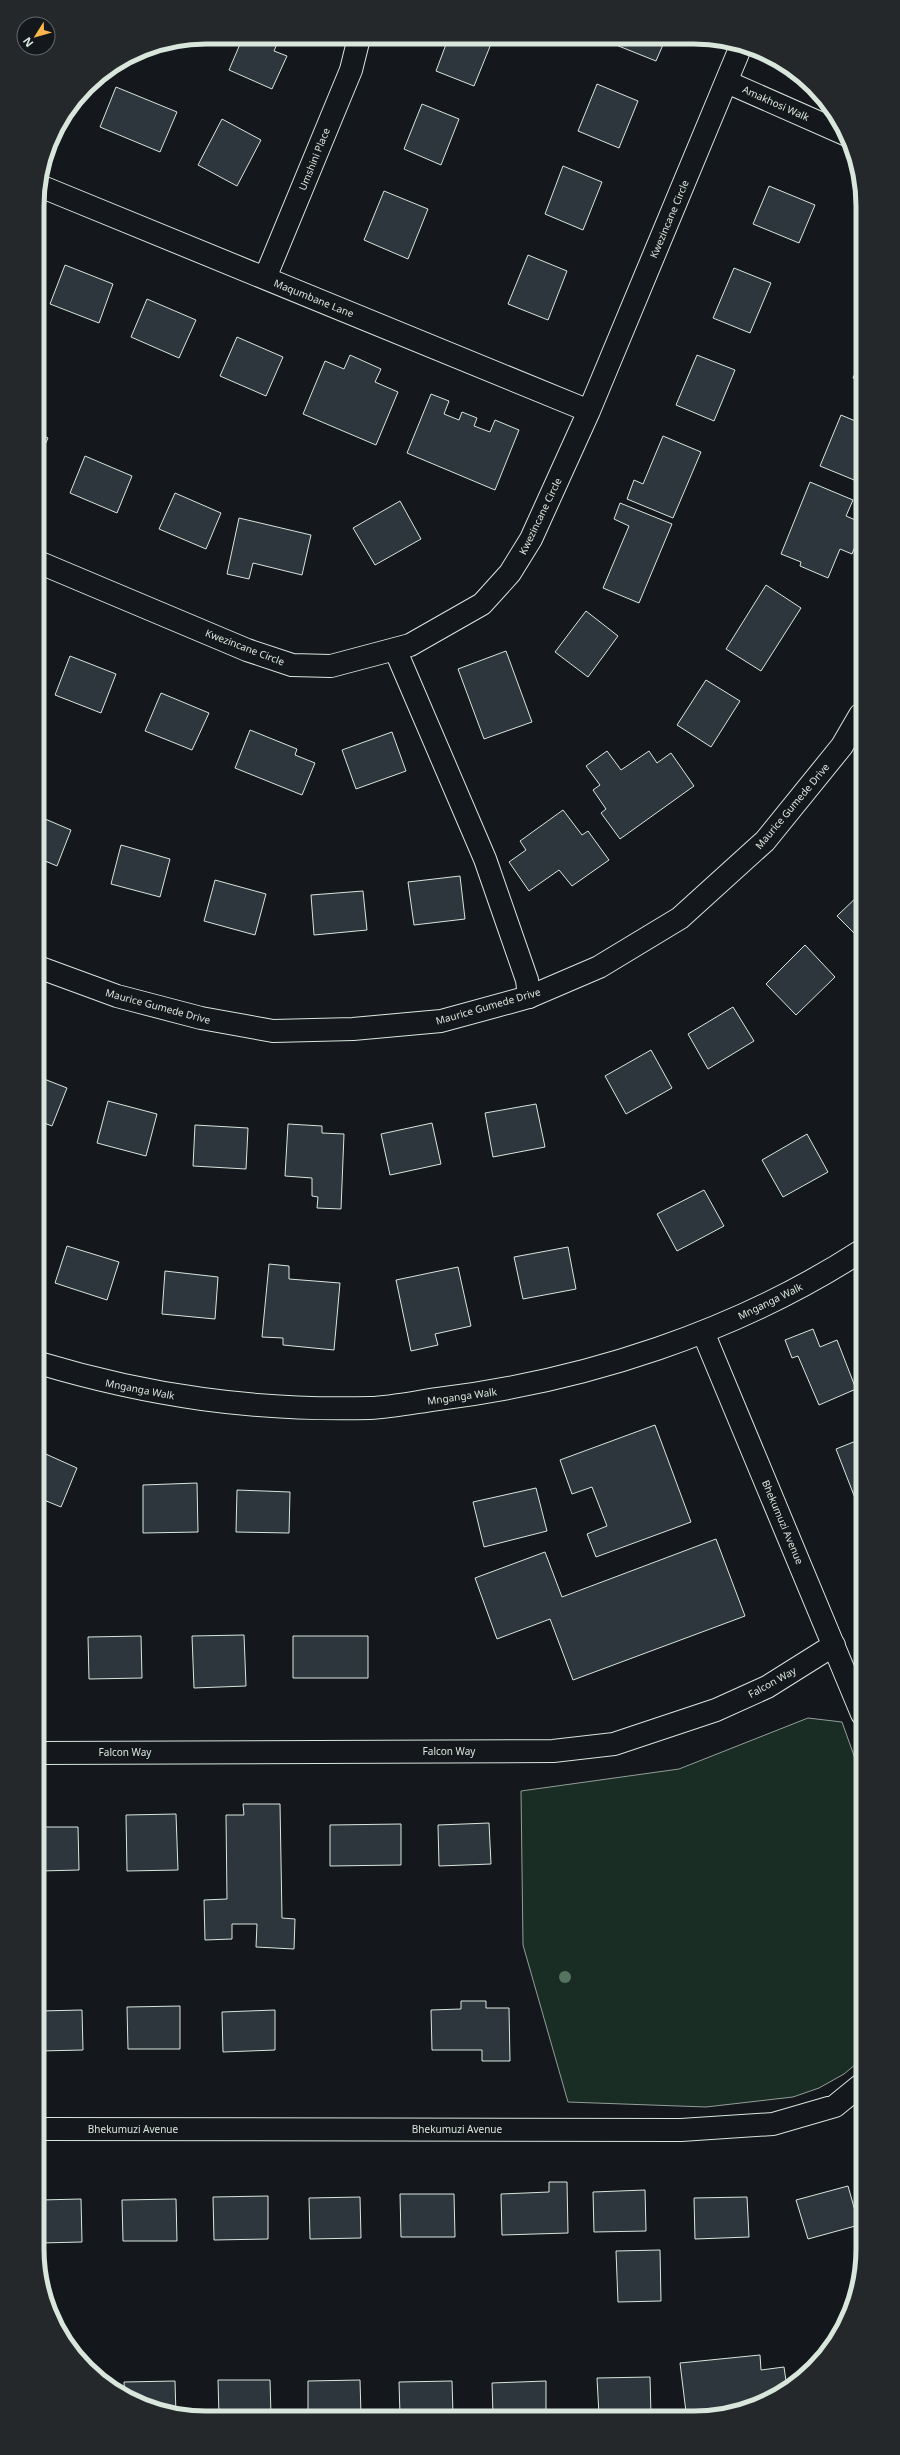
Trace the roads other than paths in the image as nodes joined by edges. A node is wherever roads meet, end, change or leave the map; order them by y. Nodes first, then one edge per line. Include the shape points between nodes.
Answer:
1 (358, 44) edge
2 (739, 51) edge
3 (727, 82) junction
4 (837, 130) edge
5 (45, 188) edge
6 (265, 278) junction
7 (589, 411) junction
8 (44, 565) edge
9 (395, 649) junction
10 (856, 722) edge
11 (44, 969) edge
12 (530, 997) junction
13 (856, 1254) edge
14 (703, 1332) junction
15 (44, 1364) edge
16 (834, 1645) junction
17 (856, 1699) edge
18 (44, 1753) edge
19 (856, 2089) edge
20 (44, 2129) edge

1 - 6 street, Umshini Place via 351,70
2 - 3 street, Kwezincane Circle
3 - 4 street, Amakhosi Walk
3 - 7 street, Kwezincane Circle
5 - 6 street, Maqumbane Lane
6 - 7 street, Maqumbane Lane
7 - 9 street, Kwezincane Circle via 530,539 510,573 482,604 410,645
8 - 9 street, Kwezincane Circle via 247,650 292,665 331,666
9 - 12 street via 485,859 527,980
10 - 12 street, Maurice Gumede Drive via 842,746 765,841 680,918 599,967
11 - 12 street, Maurice Gumede Drive via 117,996 201,1018 273,1031 353,1029 441,1021
13 - 14 street, Mnganga Walk via 781,1297
14 - 15 street, Mnganga Walk via 600,1366 491,1392 372,1408 279,1406 190,1399 97,1380
14 - 16 street, Bhekumuzi Avenue
16 - 17 street, Bhekumuzi Avenue
16 - 18 street, Falcon Way via 766,1687 716,1710 614,1744 553,1751
19 - 20 street, Bhekumuzi Avenue via 835,2106 773,2124 681,2130

